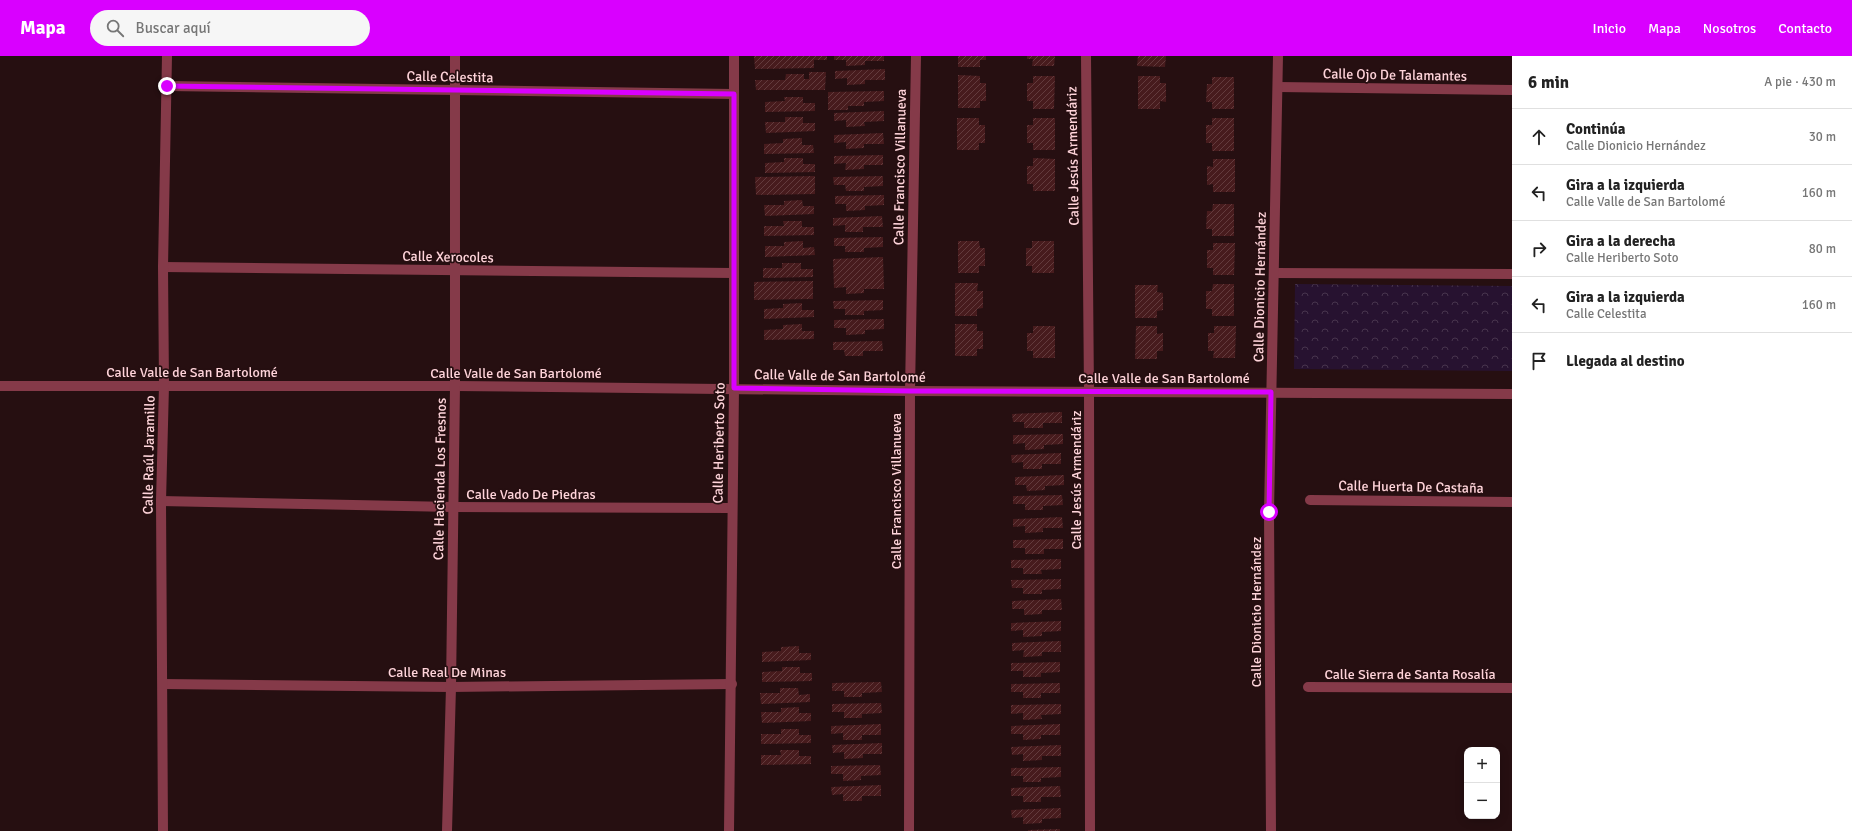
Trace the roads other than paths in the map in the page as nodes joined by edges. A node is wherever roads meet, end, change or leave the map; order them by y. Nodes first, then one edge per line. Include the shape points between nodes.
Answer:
1 (167, 56) edge
2 (455, 56) edge
3 (734, 56) edge
4 (916, 56) edge
5 (1086, 56) edge
6 (1278, 56) edge
7 (167, 86) junction
8 (1278, 87) junction
9 (1512, 90) edge
10 (456, 91) junction
11 (734, 94) junction
12 (163, 267) junction
13 (455, 271) junction
14 (733, 273) junction
15 (1275, 273) junction
16 (1512, 274) edge
17 (0, 386) edge
18 (164, 386) junction
19 (455, 386) junction
20 (734, 388) junction
21 (910, 391) junction
22 (1090, 392) junction
23 (1271, 392) junction
24 (1512, 394) edge
25 (161, 500) junction
26 (1310, 500) dead end
27 (1512, 502) edge
28 (453, 507) junction
29 (732, 508) junction
30 (163, 684) junction
31 (732, 684) junction
32 (451, 687) junction
33 (1308, 687) dead end
34 (1512, 688) edge
35 (163, 831) edge
36 (447, 831) edge
37 (729, 831) edge
38 (909, 831) edge
39 (1090, 831) edge
40 (1271, 831) edge

1 - 7 street, Calle Raúl Jaramillo
2 - 10 street, Calle Hacienda Los Fresnos
3 - 11 street, Calle Heriberto Soto
4 - 21 street, Calle Francisco Villanueva
5 - 22 street, Calle Jesús Armendáriz
6 - 8 street, Calle Dionicio Hernández
7 - 10 street, Calle Celestita
7 - 12 street, Calle Raúl Jaramillo
8 - 9 street, Calle Ojo De Talamantes
8 - 15 street, Calle Dionicio Hernández
10 - 11 street, Calle Celestita
10 - 13 street, Calle Hacienda Los Fresnos
11 - 14 street, Calle Heriberto Soto
12 - 13 street, Calle Xerocoles
12 - 18 street, Calle Raúl Jaramillo
13 - 14 street, Calle Xerocoles
13 - 19 street, Calle Hacienda Los Fresnos
14 - 20 street, Calle Heriberto Soto
15 - 16 street
15 - 23 street, Calle Dionicio Hernández
17 - 18 street, Calle Valle de San Bartolomé
18 - 19 street, Calle Valle de San Bartolomé
18 - 25 street, Calle Raúl Jaramillo
19 - 20 street, Calle Valle de San Bartolomé
19 - 28 street, Calle Hacienda Los Fresnos
20 - 21 street, Calle Valle de San Bartolomé
20 - 29 street, Calle Heriberto Soto
21 - 22 street, Calle Valle de San Bartolomé
21 - 38 street, Calle Francisco Villanueva
22 - 23 street, Calle Valle de San Bartolomé
22 - 39 street, Calle Jesús Armendáriz
23 - 24 street, Calle Valle de San Bartolomé
23 - 40 street, Calle Dionicio Hernández
25 - 28 street, Calle Vado De Piedras
25 - 30 street, Calle Raúl Jaramillo
26 - 27 street, Calle Huerta De Castaña
28 - 29 street, Calle Vado De Piedras
28 - 32 street, Calle Hacienda Los Fresnos
29 - 31 street, Calle Heriberto Soto
30 - 32 street, Calle Real De Minas
30 - 35 street, Calle Raúl Jaramillo
31 - 32 street, Calle Real De Minas
31 - 37 street, Calle Heriberto Soto
32 - 36 street, Calle Hacienda Los Fresnos
33 - 34 street, Calle Sierra de Santa Rosalía

